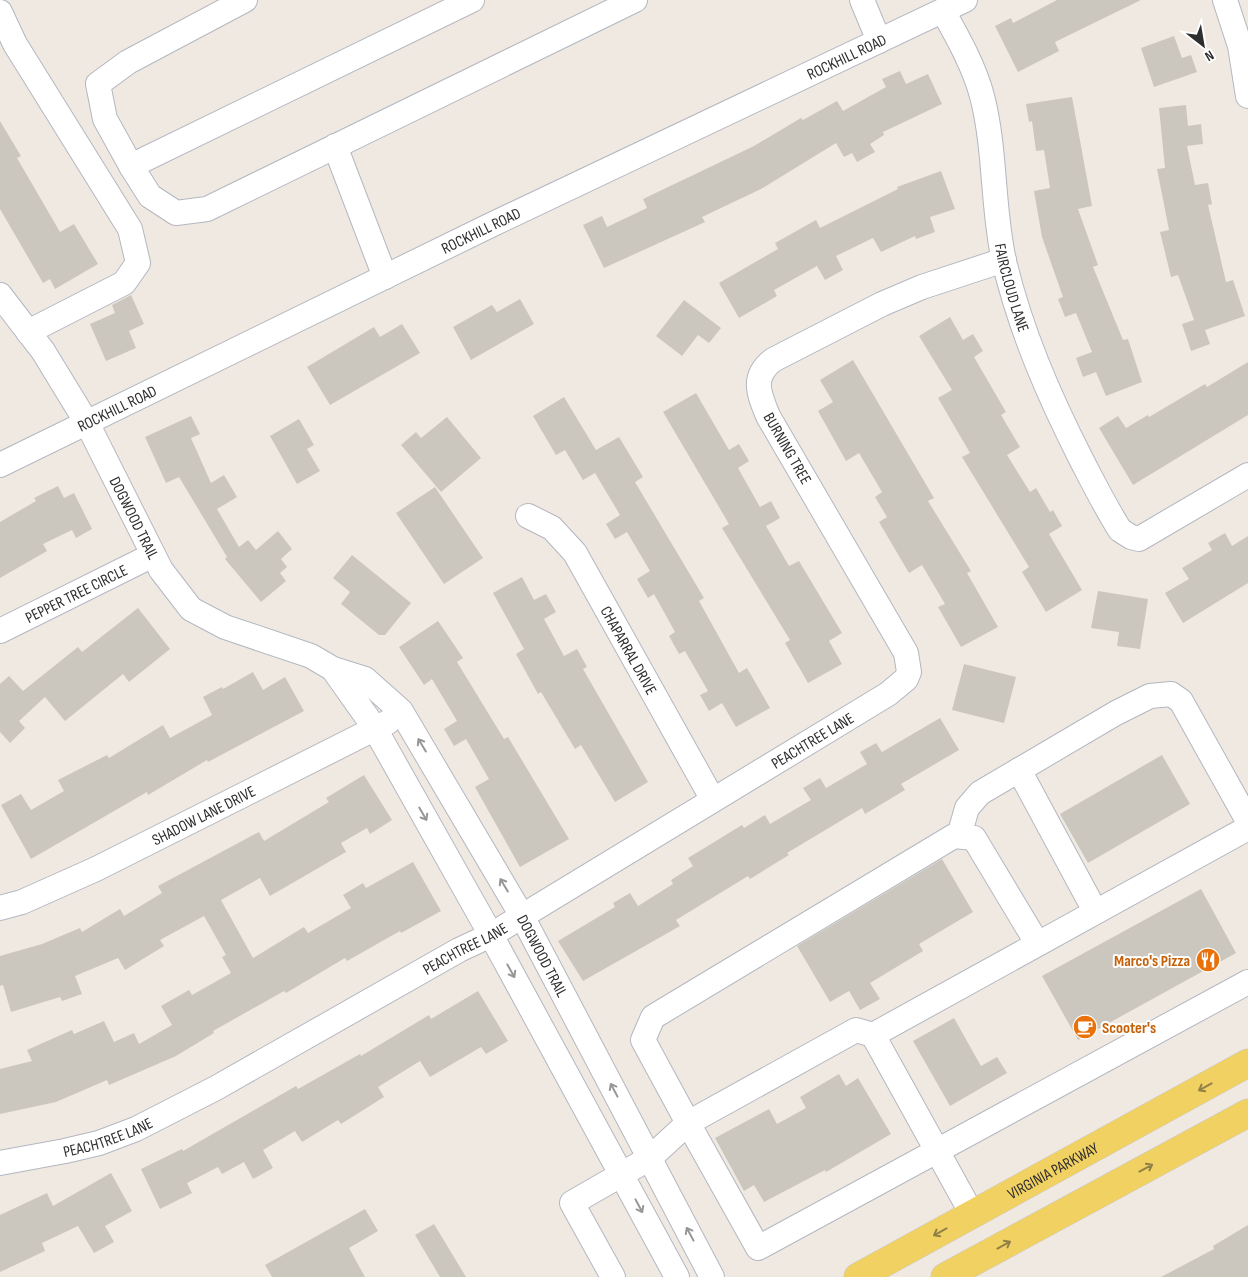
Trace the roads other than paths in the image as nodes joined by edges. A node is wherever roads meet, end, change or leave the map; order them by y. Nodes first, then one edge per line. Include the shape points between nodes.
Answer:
1 (246, 0) edge
2 (472, 0) edge
3 (636, 0) edge
4 (862, 0) edge
5 (965, 0) edge
6 (1225, 0) edge
7 (943, 11) junction
8 (0, 12) edge
9 (879, 41) junction
10 (1248, 96) edge
11 (335, 146) junction
12 (132, 166) junction
13 (1004, 260) junction
14 (385, 277) junction
15 (0, 294) edge
16 (28, 332) junction
17 (87, 423) junction
18 (0, 465) edge
19 (1248, 475) edge
20 (528, 516) dead end
21 (153, 555) junction
22 (0, 631) edge
23 (333, 669) junction
24 (906, 679) joint
25 (401, 711) junction
26 (374, 727) junction
27 (1019, 770) junction
28 (713, 800) junction
29 (1248, 820) edge
30 (1248, 828) edge
31 (959, 836) junction
32 (0, 908) edge
33 (1095, 911) junction
34 (522, 916) junction
35 (491, 935) junction
36 (1037, 943) junction
37 (1248, 982) edge
38 (873, 1035) junction
39 (1248, 1063) edge
40 (1248, 1113) edge
41 (688, 1123) junction
42 (937, 1151) junction
43 (650, 1158) junction
44 (0, 1163) edge
45 (622, 1175) junction
46 (972, 1214) junction
47 (613, 1277) edge
48 (677, 1277) edge
49 (712, 1277) edge
50 (858, 1277) edge
51 (945, 1277) edge

1 - 12 street via 128,62 98,84 105,119
2 - 12 street
3 - 11 street
4 - 9 street
5 - 7 street, ROCKHILL ROAD
6 - 10 street via 1240,46
7 - 9 street, ROCKHILL ROAD
7 - 13 street, FAIRCLOUD LANE via 972,68 982,96
8 - 16 street via 15,44 130,229 138,263 124,283
9 - 14 street, ROCKHILL ROAD
11 - 12 street via 207,209 176,213 150,196
11 - 14 street
13 - 19 street, FAIRCLOUD LANE via 1024,332 1052,403 1120,530 1139,539
13 - 24 street, BURNING TREE via 882,304 774,360 760,375 762,401 768,416 906,653 909,672
14 - 17 street, ROCKHILL ROAD
15 - 16 street, DOGWOOD TRAIL
16 - 17 street, DOGWOOD TRAIL
17 - 18 street, ROCKHILL ROAD
17 - 21 street, DOGWOOD TRAIL
20 - 28 street, CHAPARRAL DRIVE via 552,528 575,553
21 - 22 street, PEPPER TREE CIRCLE
21 - 23 street, DOGWOOD TRAIL via 174,590 191,609 225,628 311,656
23 - 25 street, DOGWOOD TRAIL via 366,679
23 - 26 street, DOGWOOD TRAIL
24 - 28 street, PEACHTREE LANE via 872,704
25 - 26 street, SHADOW LANE DRIVE via 396,719
34 -> 25 street, DOGWOOD TRAIL
26 - 32 street, SHADOW LANE DRIVE via 96,869 22,902
26 -> 35 street, DOGWOOD TRAIL
27 - 29 street via 1150,696 1171,694 1181,701
27 - 31 street via 980,794 967,808
27 - 33 street
28 - 34 street, PEACHTREE LANE
30 - 33 street
31 - 36 street via 974,838
31 - 41 street via 954,836 652,1017 643,1040
33 - 36 street
34 - 35 street, PEACHTREE LANE
43 -> 34 street, DOGWOOD TRAIL
35 - 44 street, PEACHTREE LANE via 136,1129 64,1152
35 -> 45 street, DOGWOOD TRAIL
36 - 38 street
37 - 42 street
38 - 41 street via 856,1030
38 - 42 street
39 -> 46 main road, VIRGINIA PARKWAY
51 -> 40 main road
41 - 42 street via 758,1248
41 - 43 street
42 - 46 street
43 - 45 street
49 -> 43 street, DOGWOOD TRAIL
45 - 47 street via 572,1202
45 -> 48 street, DOGWOOD TRAIL
46 -> 50 main road, VIRGINIA PARKWAY

